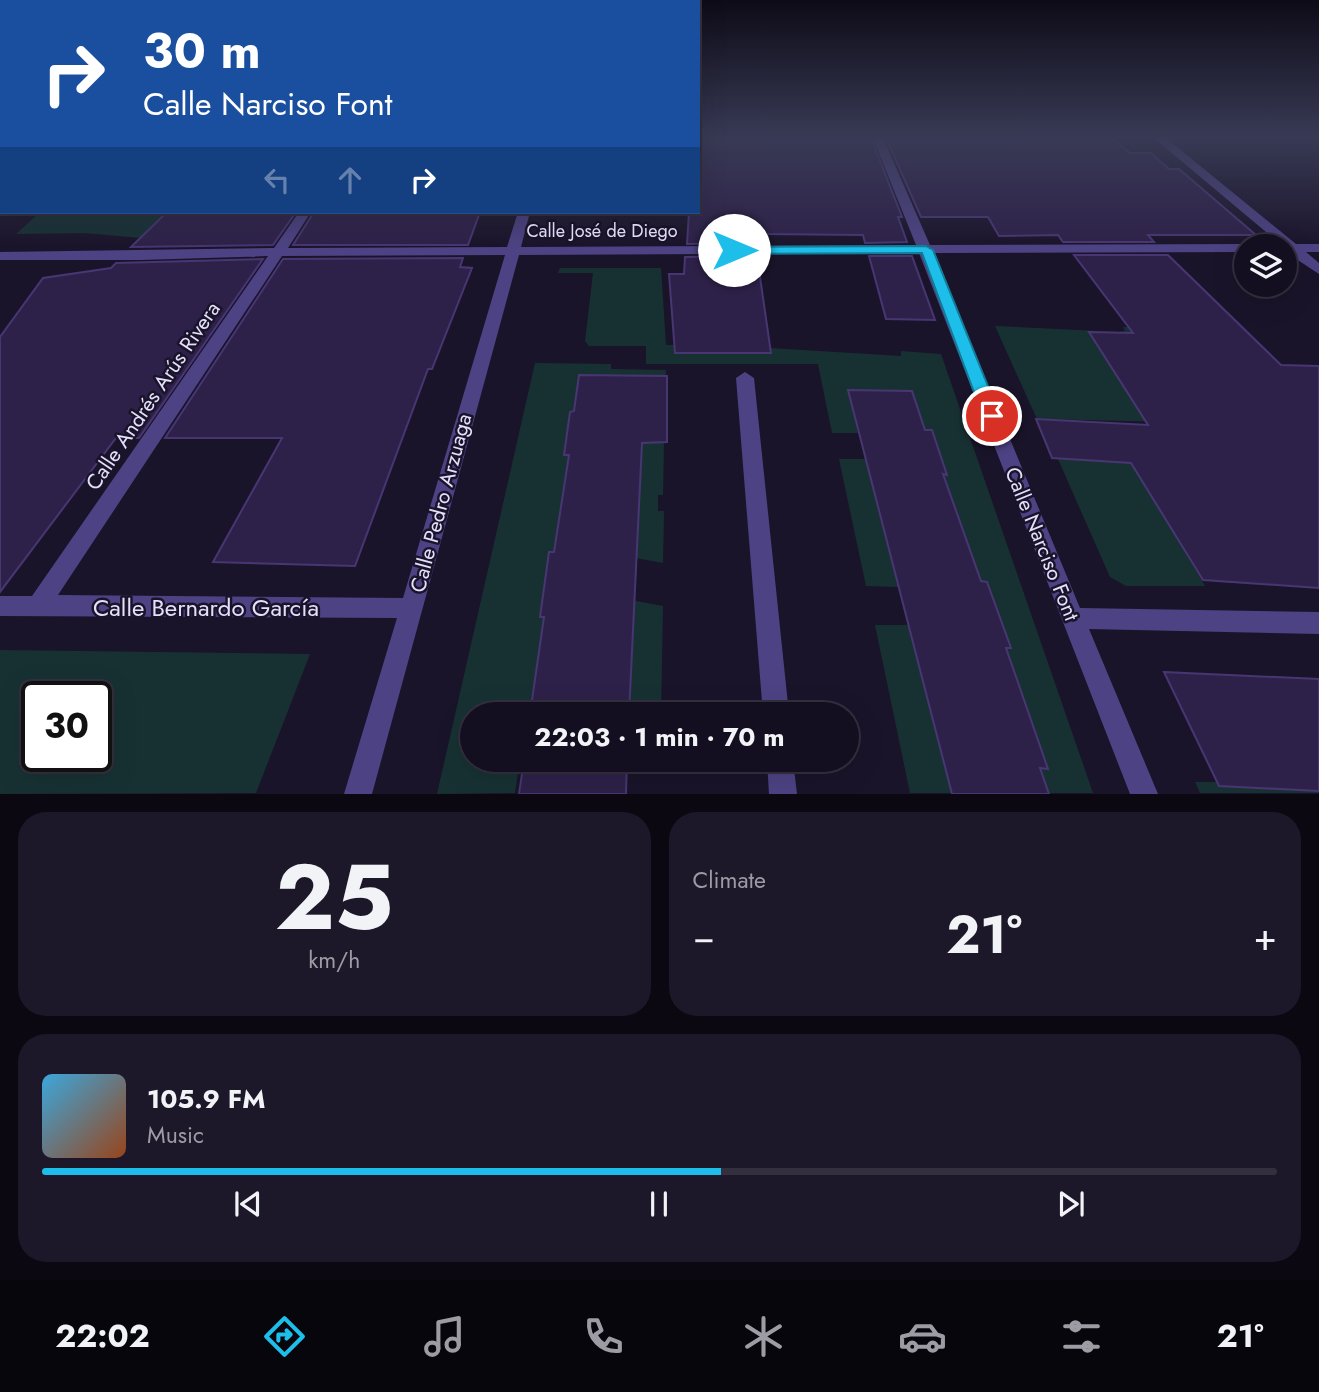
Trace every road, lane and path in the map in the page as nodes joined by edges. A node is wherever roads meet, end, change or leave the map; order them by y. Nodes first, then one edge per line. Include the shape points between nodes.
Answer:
1 (894, 175) edge
2 (1202, 175) edge
3 (304, 214) edge
4 (523, 214) edge
5 (1272, 234) edge
6 (1234, 248) edge
7 (1297, 248) edge
8 (1319, 248) edge
9 (926, 250) junction
10 (511, 251) junction
11 (278, 252) junction
12 (1297, 254) edge
13 (0, 256) edge
14 (1319, 270) edge
15 (745, 378) dead end
16 (0, 606) edge
17 (38, 606) junction
18 (412, 608) junction
19 (1071, 618) junction
20 (1319, 623) edge
21 (775, 702) edge
22 (781, 772) edge
23 (358, 793) edge
24 (783, 793) edge
25 (1144, 793) edge

1 - 9 street, Calle Narciso Font
2 - 5 street
3 - 11 street, Calle Andrés Arús Rivera
4 - 10 street, Calle Pedro Arzuaga
6 - 9 street, Calle José de Diego
7 - 8 street
9 - 10 street, Calle José de Diego
9 - 19 street, Calle Narciso Font
10 - 11 street, Calle José de Diego
10 - 18 street, Calle Pedro Arzuaga
11 - 13 street, Calle José de Diego
11 - 17 street, Calle Andrés Arús Rivera
12 - 14 street
15 - 21 street
16 - 17 street, Calle Bernardo García
17 - 18 street, Calle Bernardo García
18 - 23 street, Calle Pedro Arzuaga
19 - 20 street
19 - 25 street, Calle Narciso Font
22 - 24 street

